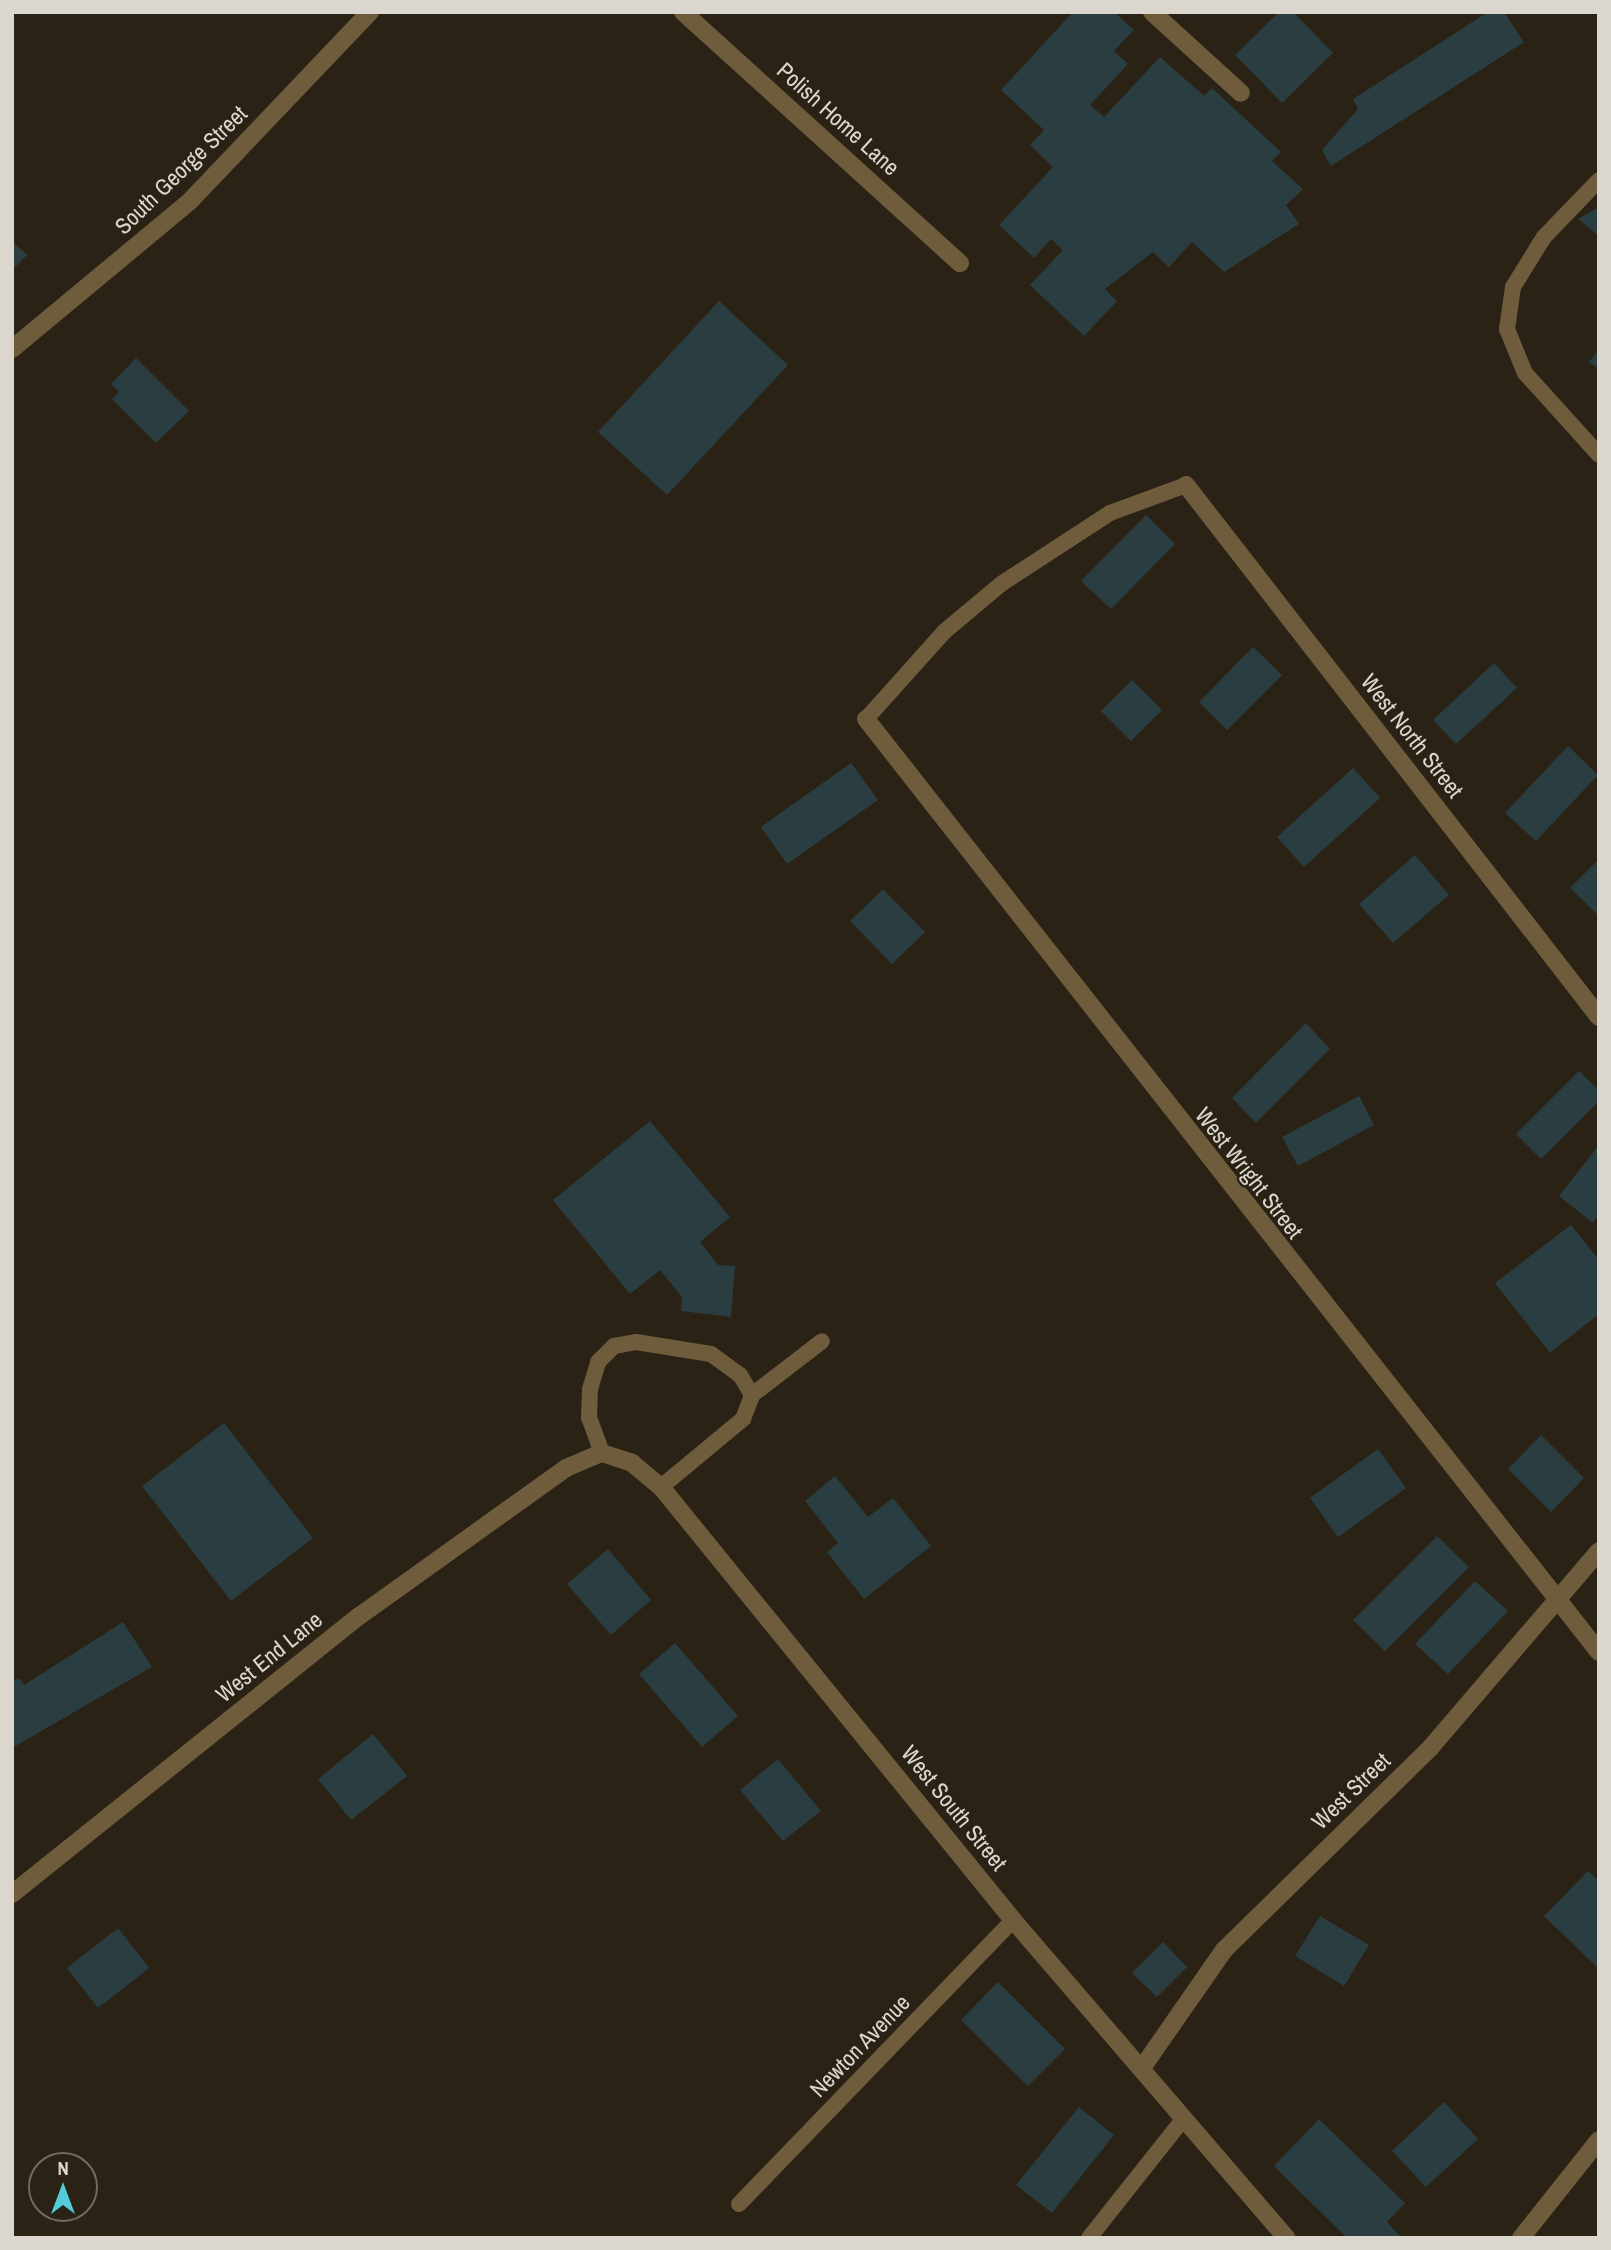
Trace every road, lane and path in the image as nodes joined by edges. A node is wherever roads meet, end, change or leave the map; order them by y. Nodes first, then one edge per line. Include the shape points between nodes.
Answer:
1 (370, 12) edge
2 (683, 12) edge
3 (1152, 12) edge
4 (1241, 93) dead end
5 (1599, 180) edge
6 (960, 263) dead end
7 (12, 349) edge
8 (1599, 455) edge
9 (1186, 485) joint
10 (866, 719) joint
11 (1599, 1017) edge
12 (822, 1341) dead end
13 (752, 1395) junction
14 (602, 1453) junction
15 (661, 1486) junction
16 (1599, 1551) edge
17 (1559, 1601) junction
18 (1599, 1652) edge
19 (12, 1894) edge
20 (1013, 1920) junction
21 (1142, 2068) junction
22 (1184, 2118) junction
23 (1599, 2140) edge
24 (739, 2204) dead end
25 (1089, 2238) edge
26 (1287, 2238) edge
27 (1521, 2238) edge

1 - 7 street, South George Street via 190,201
2 - 6 street, Polish Home Lane
3 - 4 street
5 - 8 lane via 1544,237 1513,287 1507,329 1525,373
9 - 10 lane via 1110,513 1001,584 945,631
9 - 11 street, West North Street
10 - 17 street, West Wright Street
12 - 13 lane
13 - 14 lane via 740,1375 711,1354 636,1342 614,1346 598,1362 590,1389 590,1418
13 - 15 lane via 743,1419
14 - 15 street, West South Street via 632,1463
14 - 19 street, West End Lane via 566,1468 358,1617
15 - 20 street, West South Street
16 - 17 street, West Street
17 - 18 street, West Wright Street
17 - 21 street, West Street via 1431,1747 1224,1950
20 - 21 street, West South Street
20 - 24 lane, Newton Avenue
21 - 22 street, West South Street
22 - 25 lane
22 - 26 street, West South Street
23 - 27 street

